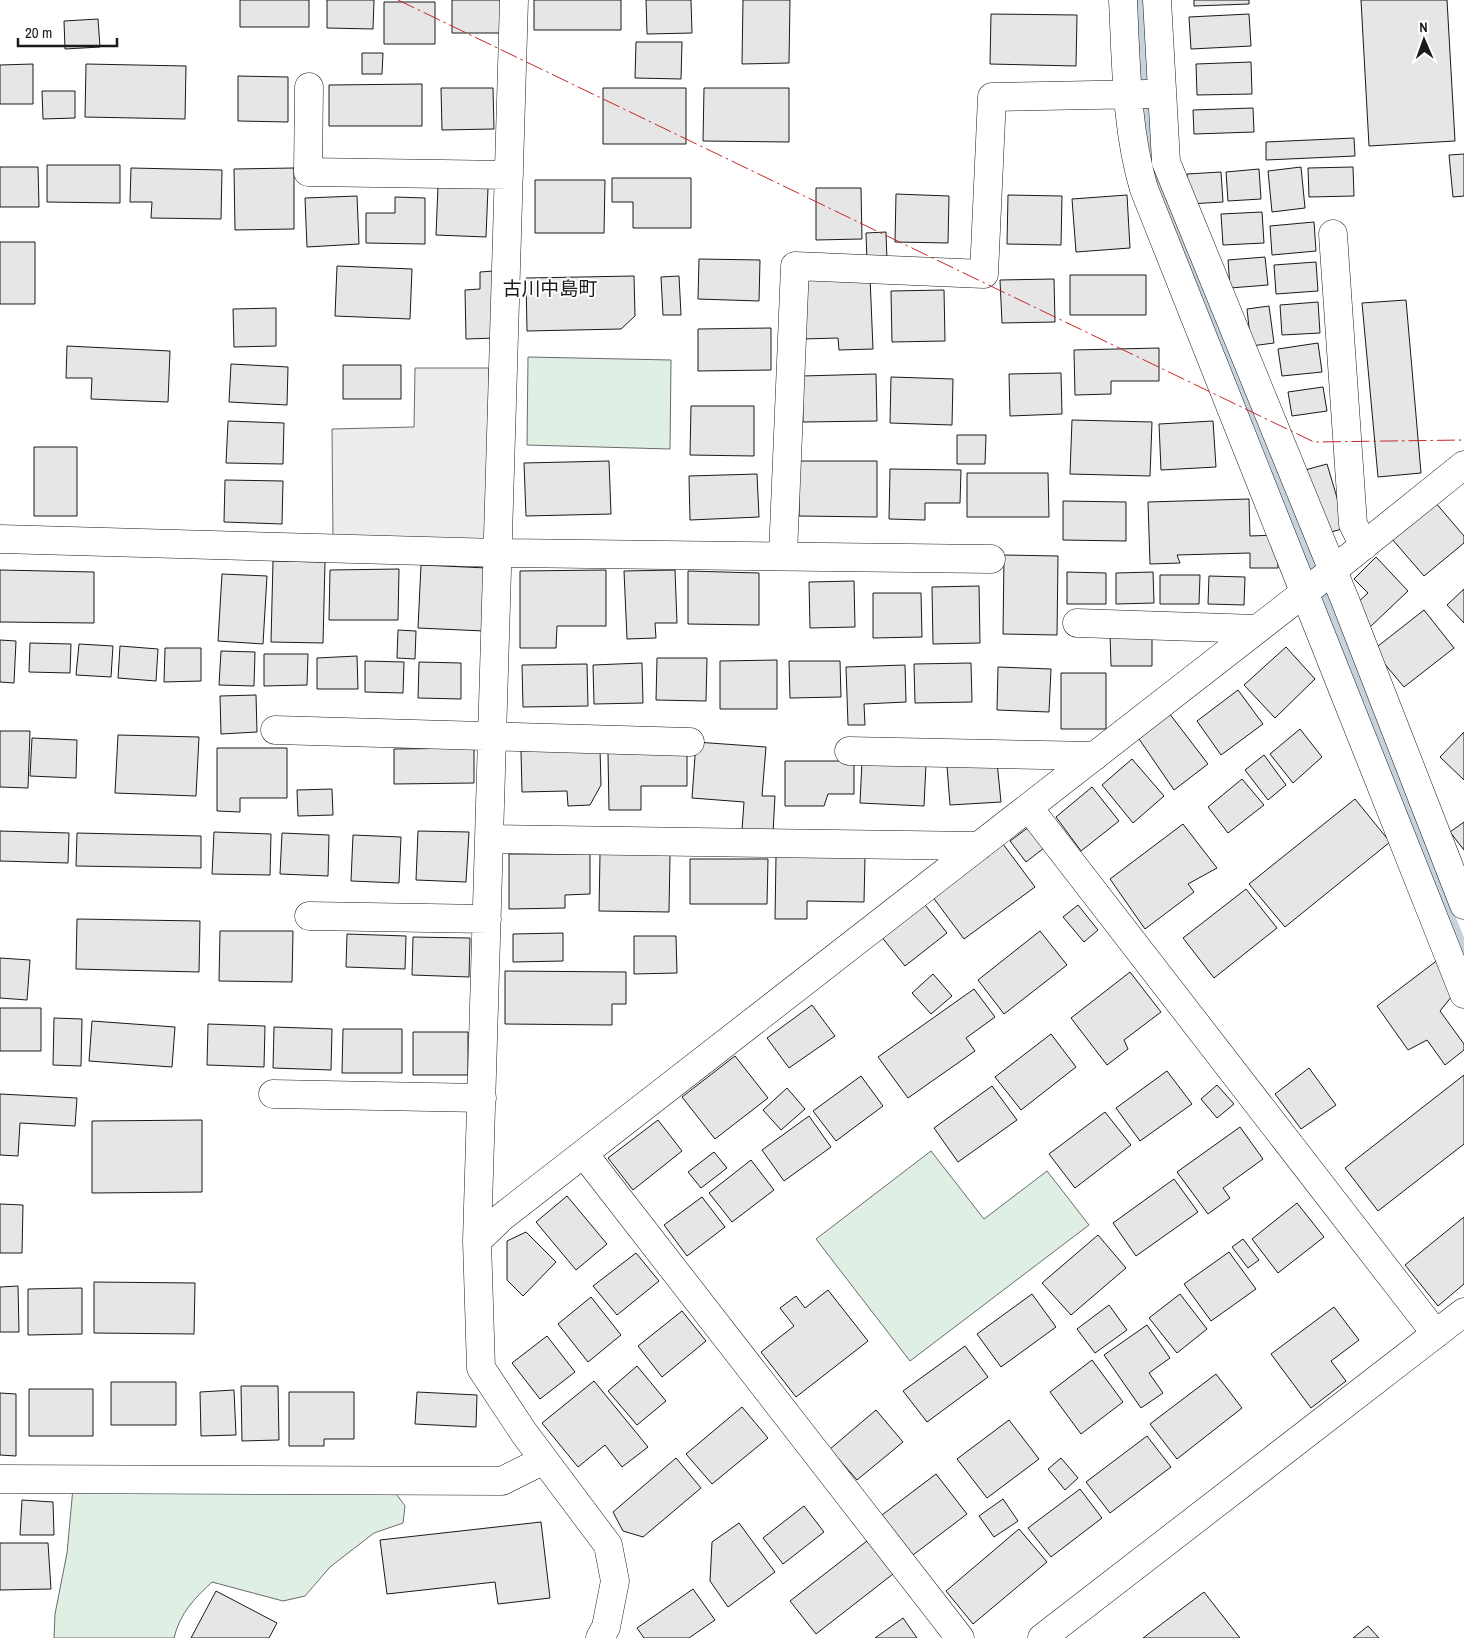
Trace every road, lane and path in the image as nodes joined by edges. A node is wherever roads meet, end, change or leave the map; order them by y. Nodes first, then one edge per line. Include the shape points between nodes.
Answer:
1 (514, 0) edge
2 (1123, 0) edge
3 (1157, 0) edge
4 (309, 87) dead end
5 (1144, 95) junction
6 (508, 175) junction
7 (1333, 234) dead end
8 (1464, 465) edge
9 (1279, 485) junction
10 (0, 539) edge
11 (1364, 546) junction
12 (498, 553) junction
13 (783, 555) junction
14 (991, 559) dead end
15 (1319, 581) junction
16 (1076, 623) dead end
17 (1257, 629) junction
18 (274, 730) dead end
19 (492, 736) junction
20 (690, 742) dead end
21 (849, 752) dead end
22 (1095, 756) junction
23 (1029, 808) junction
24 (489, 838) junction
25 (979, 846) junction
26 (1464, 905) edge
27 (308, 916) dead end
28 (487, 919) junction
29 (1464, 994) edge
30 (273, 1094) dead end
31 (482, 1098) junction
32 (584, 1154) junction
33 (477, 1240) junction
34 (1464, 1312) edge
35 (1436, 1334) junction
36 (544, 1460) junction
37 (0, 1478) edge
38 (600, 1638) edge
39 (960, 1638) edge
40 (1042, 1638) edge

1 - 6 street
2 - 5 street
3 - 5 street
4 - 6 street via 308,172
5 - 9 street
5 - 13 street via 992,97 984,274 795,266
6 - 12 street
7 - 11 street via 1353,524
8 - 11 street
9 - 15 street
9 - 15 street
10 - 12 street
11 - 15 street
12 - 13 street
12 - 19 street
13 - 14 street
15 - 17 street
15 - 26 street
15 - 29 street
16 - 17 street
17 - 22 street
18 - 19 street
19 - 20 street
19 - 24 street
21 - 22 street
22 - 23 street
23 - 25 street
23 - 35 street
24 - 25 street
24 - 28 street
25 - 32 street
27 - 28 street
28 - 31 street
30 - 31 street
31 - 33 street
32 - 33 street
32 - 39 street
33 - 36 street via 481,1368
34 - 35 street
35 - 40 street
36 - 37 street via 502,1481
36 - 38 street via 608,1545 615,1582 606,1627

